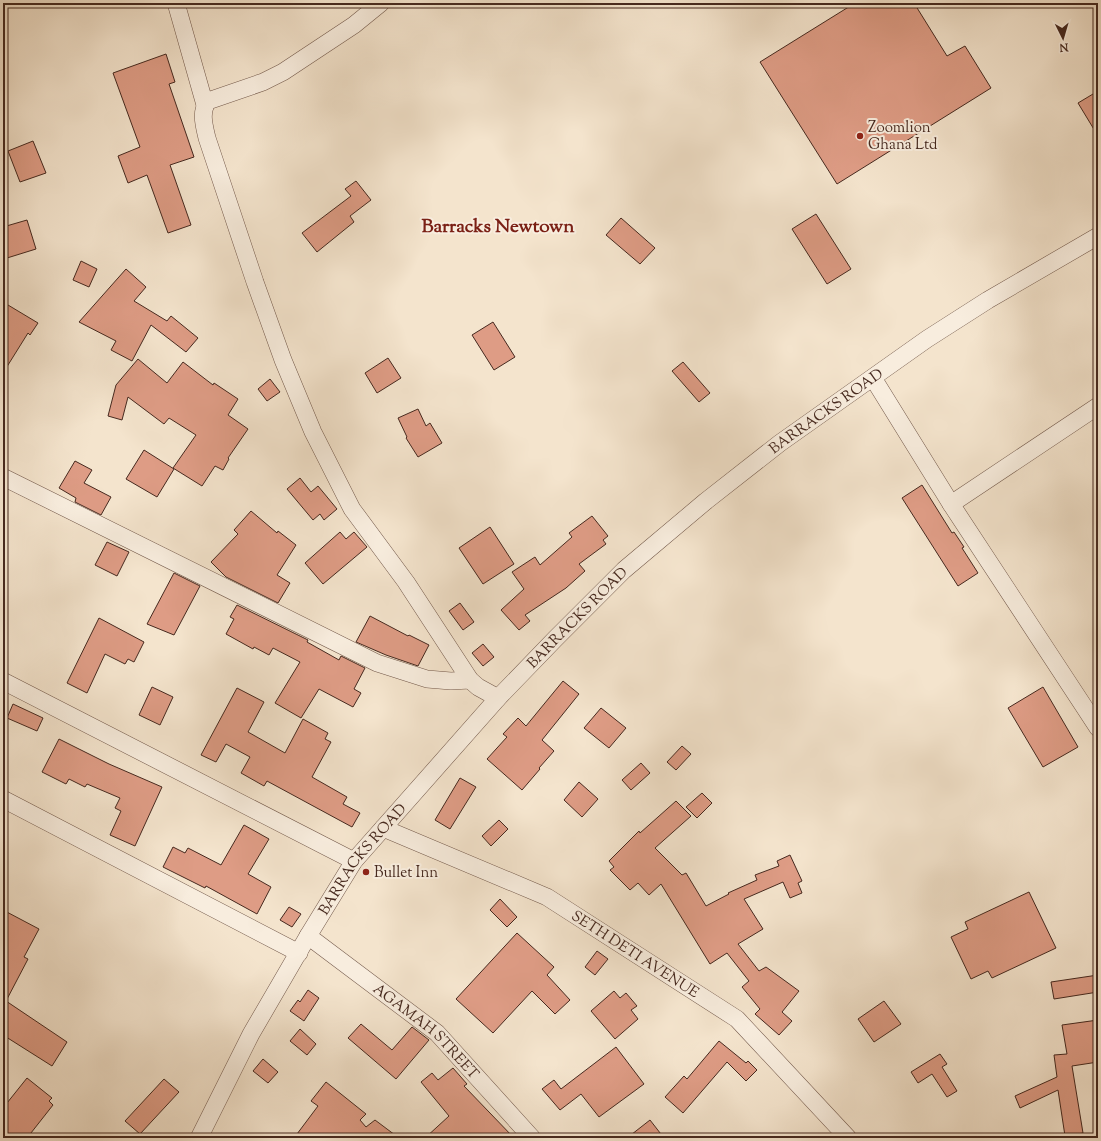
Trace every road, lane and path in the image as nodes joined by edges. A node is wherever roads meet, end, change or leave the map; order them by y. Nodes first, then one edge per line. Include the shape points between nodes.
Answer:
1 (176, 3) edge
2 (381, 3) edge
3 (205, 105) junction
4 (1098, 236) edge
5 (873, 378) junction
6 (1098, 406) edge
7 (3, 477) edge
8 (951, 504) junction
9 (470, 680) junction
10 (3, 681) edge
11 (498, 698) junction
12 (1098, 728) edge
13 (3, 799) edge
14 (383, 828) junction
15 (354, 861) junction
16 (308, 936) junction
17 (299, 953) junction
18 (199, 1138) edge
19 (532, 1138) edge
20 (848, 1138) edge

1 - 3 street
2 - 3 street via 341,35 283,72 263,82 208,101
3 - 9 street via 203,120 207,138 283,360 313,432 352,509 406,582
4 - 5 street, BARRACKS ROAD via 988,300
5 - 8 street
5 - 11 street, BARRACKS ROAD via 780,443 624,570
6 - 8 street
7 - 9 street via 377,662 427,680
8 - 12 street
9 - 11 street
10 - 15 street
11 - 14 street, BARRACKS ROAD
13 - 17 street
14 - 15 street, BARRACKS ROAD
14 - 20 street, SETH DETI AVENUE via 547,897 737,1019
15 - 16 street, BARRACKS ROAD
16 - 17 street, BARRACKS ROAD
16 - 19 street, AGAMAH STREET via 437,1033
17 - 18 street, BARRACKS ROAD via 251,1034

